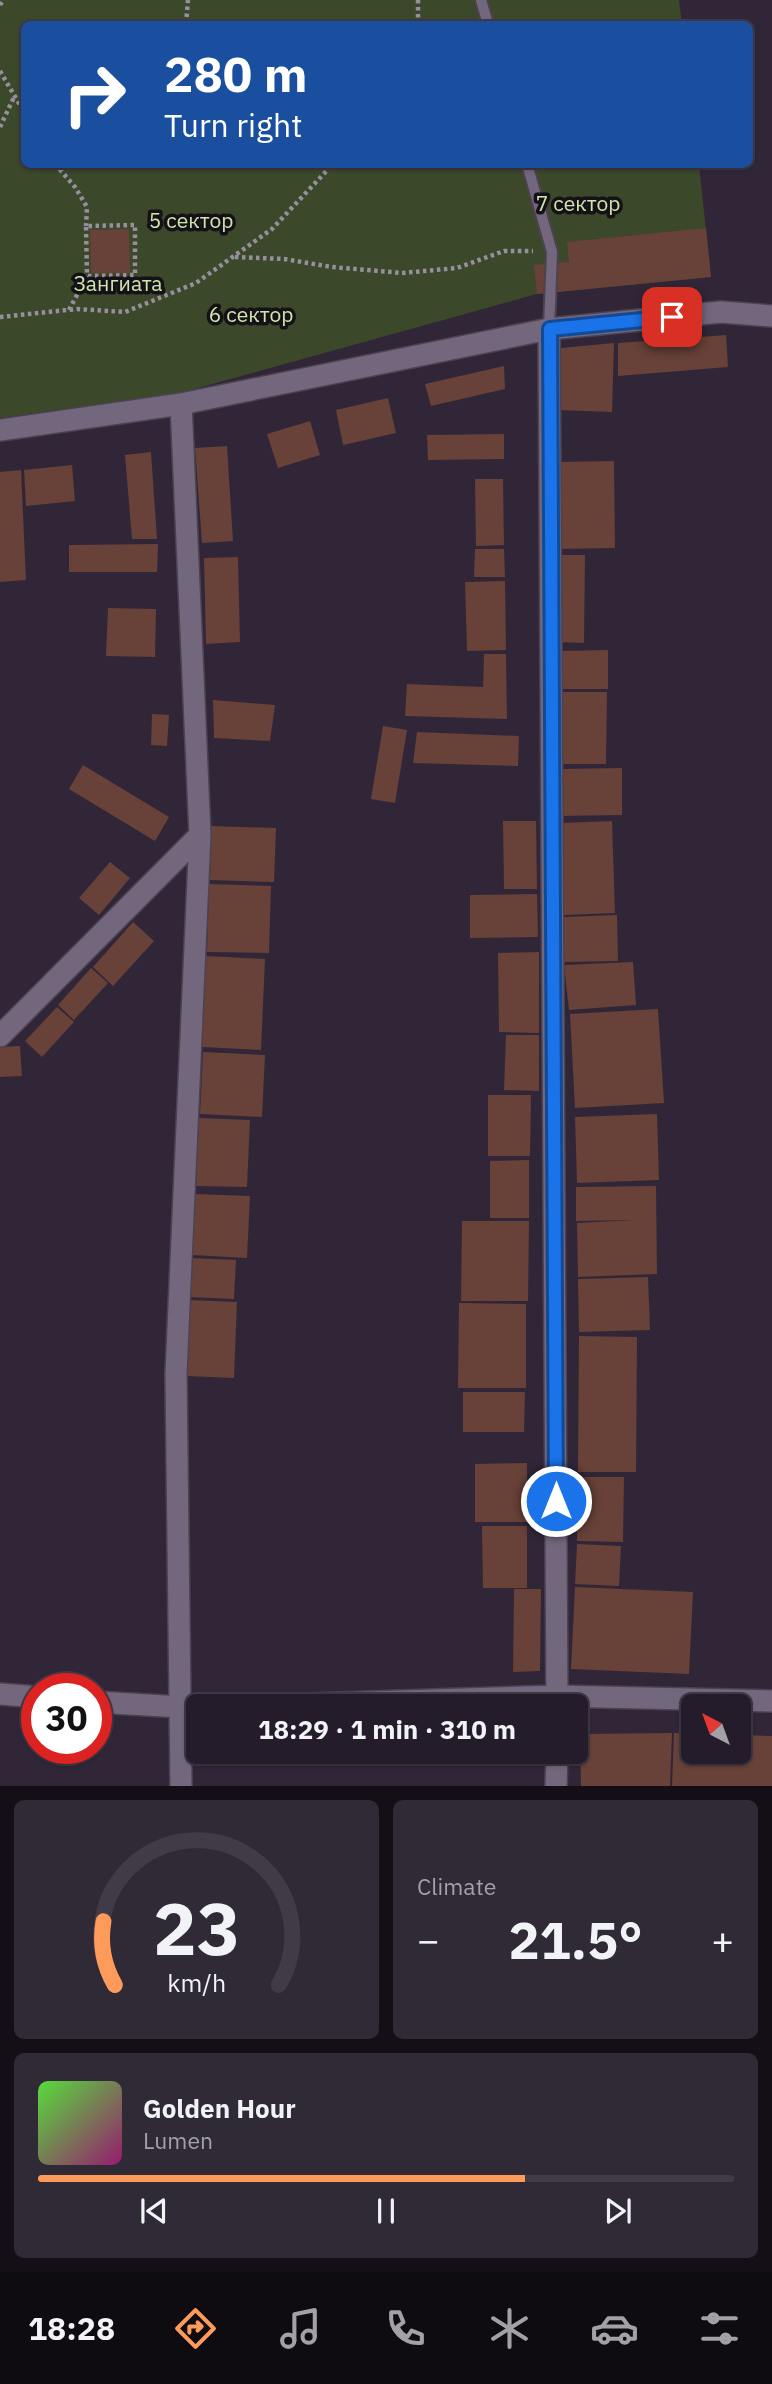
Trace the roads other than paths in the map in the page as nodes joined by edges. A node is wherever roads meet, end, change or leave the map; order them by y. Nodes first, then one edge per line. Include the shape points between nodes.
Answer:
1 (481, 0) edge
2 (487, 21) edge
3 (528, 168) edge
4 (772, 316) edge
5 (550, 329) junction
6 (181, 404) junction
7 (0, 430) edge
8 (200, 835) junction
9 (0, 1036) edge
10 (0, 1694) edge
11 (188, 1694) edge
12 (557, 1694) edge
13 (21, 1696) edge
14 (588, 1701) edge
15 (772, 1701) edge
16 (112, 1703) edge
17 (186, 1708) edge
18 (186, 1737) edge
19 (557, 1764) edge
20 (181, 1786) edge
21 (556, 1786) edge

1 - 2 lane
3 - 5 lane via 552,252
4 - 5 street via 721,312
5 - 6 street
5 - 12 street
6 - 7 street
6 - 8 street
8 - 9 street
8 - 11 street via 176,1374
10 - 13 street
14 - 15 street
16 - 17 street
18 - 20 street
19 - 21 street

